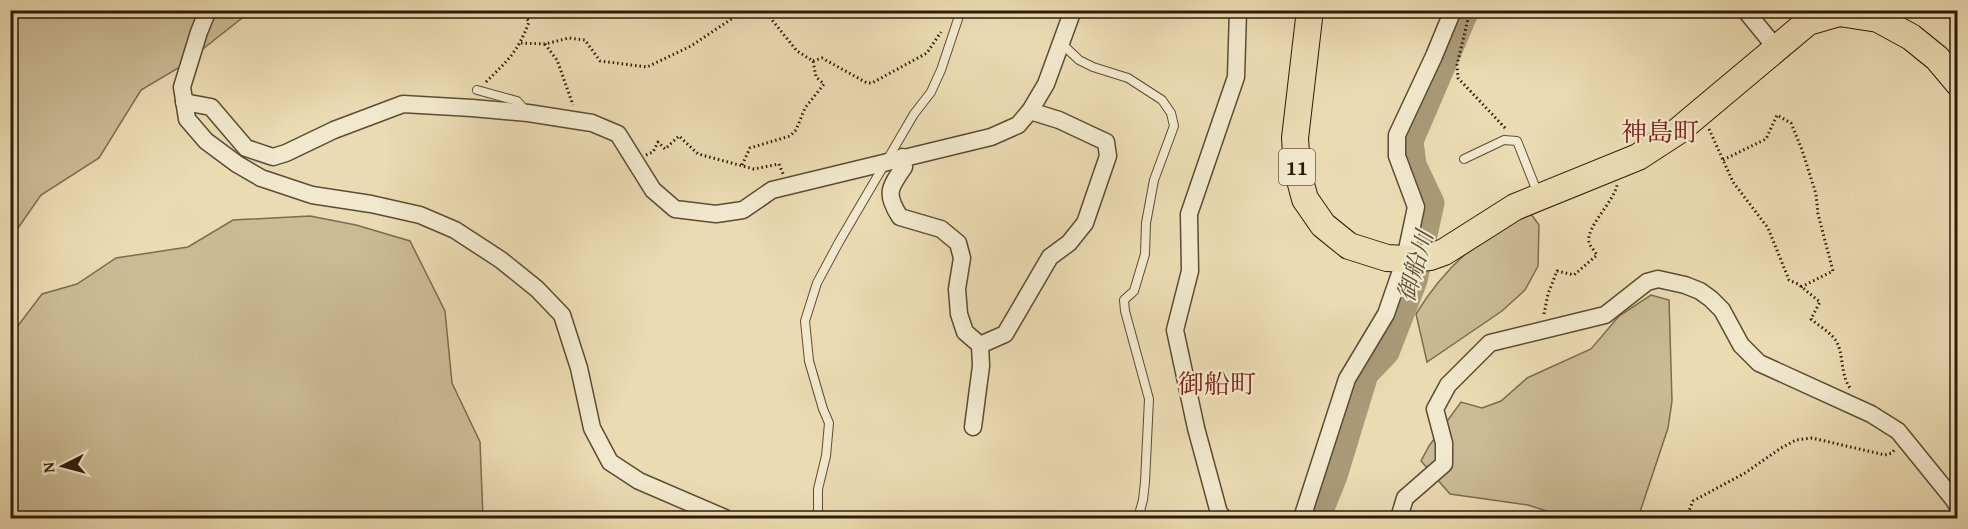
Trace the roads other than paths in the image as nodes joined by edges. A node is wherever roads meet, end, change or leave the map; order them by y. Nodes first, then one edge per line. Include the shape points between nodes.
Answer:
1 (208, 10) edge
2 (962, 10) edge
3 (1073, 10) edge
4 (1238, 10) edge
5 (1310, 10) edge
6 (1453, 10) edge
7 (1745, 10) edge
8 (1819, 14) edge
9 (1874, 14) edge
10 (1060, 43) junction
11 (1776, 48) junction
12 (1958, 83) edge
13 (477, 90) road end
14 (184, 102) junction
15 (1030, 111) junction
16 (528, 113) junction
17 (902, 157) junction
18 (1464, 159) dead end
19 (885, 162) junction
20 (1540, 197) junction
21 (1414, 258) junction
22 (980, 345) junction
23 (973, 427) dead end
24 (1956, 502) edge
25 (725, 519) edge
26 (818, 519) edge
27 (1138, 519) edge
28 (1224, 519) edge
29 (1302, 519) edge
30 (1399, 519) edge

1 - 14 street via 182,87
2 - 19 lane via 931,92
3 - 10 street
4 - 28 street via 1236,77 1188,214 1190,271 1175,330 1196,428 1219,513
5 - 21 main road, 11 via 1295,138 1297,169 1305,199 1323,225 1349,246 1387,258
6 - 21 street via 1397,135 1397,156 1416,207
7 - 11 street
8 - 9 main road
8 - 11 main road
9 - 12 main road via 1937,58
10 - 15 street via 1046,84
10 - 27 lane via 1079,60 1128,78 1162,100 1174,126 1154,180 1145,254 1134,291 1124,300 1149,399 1143,500
11 - 20 main road via 1678,131 1638,157
13 - 16 lane via 517,101
14 - 16 street via 211,107 246,148 273,157 403,104
14 - 25 street via 187,119 206,141 261,178 312,195 420,215 455,230 501,260 562,315 592,428 610,462 639,481
15 - 17 street via 1018,125 991,137
15 - 22 street via 1106,142 1108,156 1085,223 1069,243 1050,257 1005,334
16 - 19 street via 592,123 618,134 653,190 675,209 716,214 743,210 772,190
17 - 19 street
17 - 22 street via 904,167 891,185 891,202 900,218 941,229 958,243 962,258 957,289 959,314 965,332
18 - 20 lane via 1504,140 1517,141
19 - 26 lane via 817,283 805,321 809,361 829,423 818,489
20 - 21 main road via 1515,207 1444,252
21 - 29 street via 1347,378
22 - 23 street
24 - 30 street via 1898,431 1866,411 1759,363 1741,345 1722,310 1711,299 1685,285 1658,279 1647,282 1605,315 1490,343 1448,385 1435,409 1444,443 1444,464 1405,498

